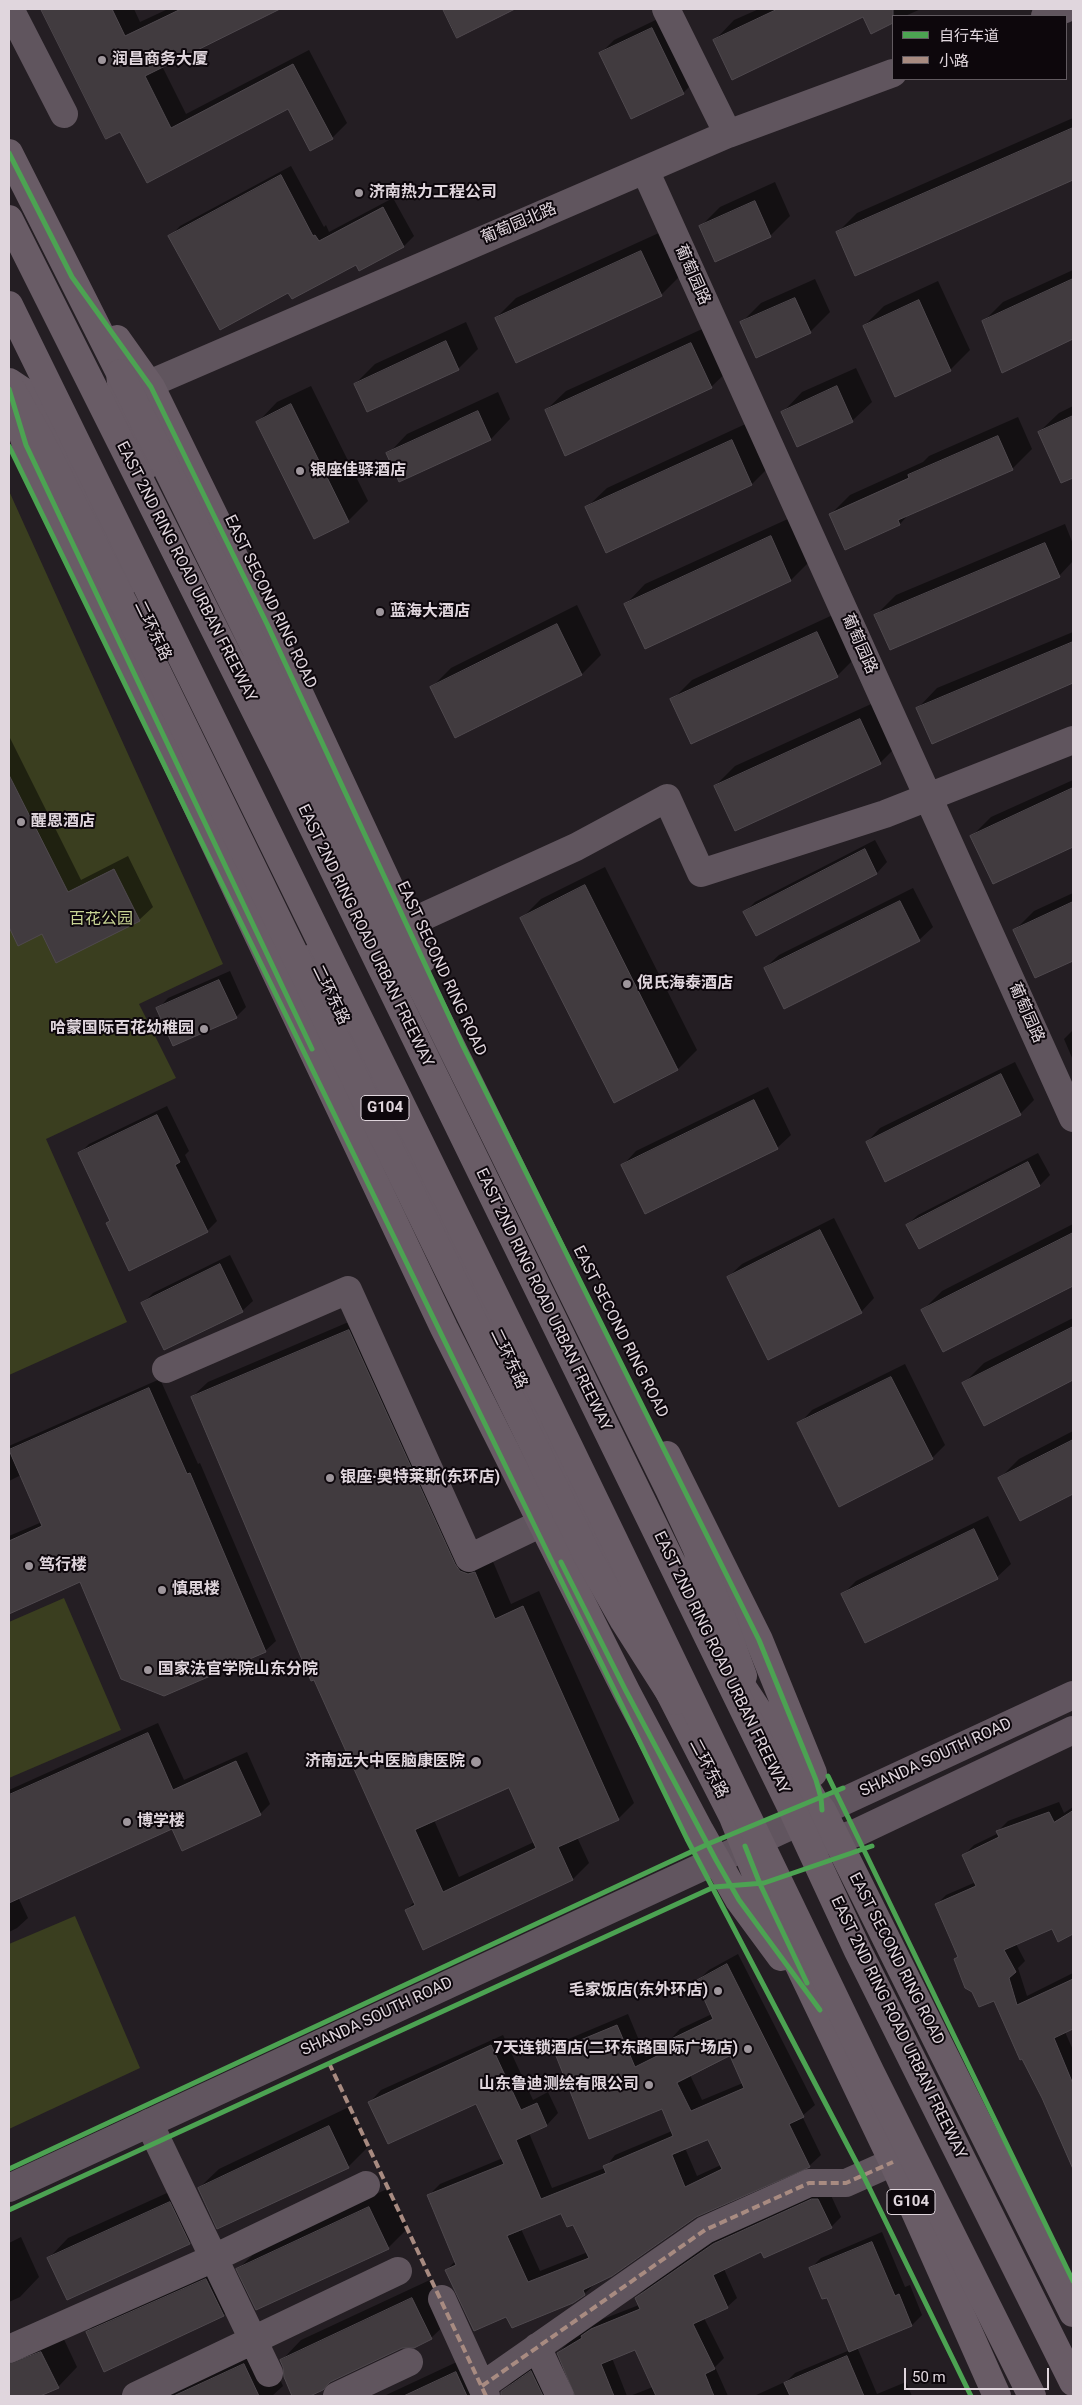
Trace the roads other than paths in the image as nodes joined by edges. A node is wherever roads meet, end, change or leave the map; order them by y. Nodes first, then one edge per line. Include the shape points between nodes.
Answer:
1 (10, 9) edge
2 (1065, 9) edge
3 (673, 11) edge
4 (1048, 15) edge
5 (892, 73) edge
6 (64, 114) dead end
7 (728, 134) junction
8 (9, 153) edge
9 (645, 170) junction
10 (9, 219) edge
11 (69, 271) junction
12 (9, 305) edge
13 (120, 374) junction
14 (149, 384) junction
15 (9, 385) edge
16 (1073, 740) edge
17 (928, 797) junction
18 (407, 924) junction
19 (1073, 1118) edge
20 (620, 1360) junction
21 (166, 1369) dead end
22 (618, 1434) junction
23 (542, 1523) junction
24 (692, 1587) junction
25 (636, 1620) junction
26 (759, 1640) junction
27 (602, 1643) junction
28 (640, 1673) junction
29 (669, 1694) junction
30 (1073, 1695) edge
31 (643, 1723) junction
32 (1073, 1730) edge
33 (822, 1810) junction
34 (794, 1813) junction
35 (749, 1837) junction
36 (837, 1840) junction
37 (716, 1860) junction
38 (820, 2010) junction
39 (149, 2123) junction
40 (893, 2162) junction
41 (366, 2185) dead end
42 (9, 2188) edge
43 (214, 2258) junction
44 (398, 2271) dead end
45 (442, 2299) dead end
46 (1073, 2313) edge
47 (254, 2341) junction
48 (537, 2347) junction
49 (9, 2349) edge
50 (410, 2362) dead end
51 (269, 2373) dead end
52 (1073, 2382) edge
53 (484, 2391) edge
54 (136, 2396) edge
55 (337, 2396) edge
56 (560, 2396) edge
57 (997, 2396) edge
58 (1032, 2396) edge

1 - 6 street
2 - 4 street
3 - 7 street
5 - 7 street, 葡萄园北路
7 - 9 street, 葡萄园北路
8 - 11 highway, EAST SECOND RING ROAD
9 - 14 street, 葡萄园北路
9 - 17 street, 葡萄园路
10 - 34 highway, EAST 2ND RING ROAD URBAN FREEWAY, bridge via 285,770
11 - 13 highway
11 - 14 highway, EAST SECOND RING ROAD
12 - 35 highway, bridge via 569,1447
13 - 22 highway via 125,420
13 - 34 highway, bridge via 669,1489 696,1547
14 - 18 highway, EAST SECOND RING ROAD via 267,624
15 - 23 highway via 30,454 444,1328
15 - 25 highway, 二环东路 / G104 via 39,402
15 - 35 highway, bridge via 126,608 589,1560
16 - 17 street
17 - 18 street via 886,814 701,873 666,798 576,847
17 - 19 street, 葡萄园路
18 - 20 highway, EAST SECOND RING ROAD via 463,1046
20 - 22 highway
20 - 26 highway, EAST SECOND RING ROAD
21 - 23 street via 348,1290 469,1558
22 - 24 highway
23 - 27 highway
24 - 26 highway
24 - 33 highway via 738,1680
25 - 28 highway, 二环东路
25 - 29 highway, 二环东路 / G104
26 - 33 highway, EAST SECOND RING ROAD via 816,1780
27 - 28 highway, 二环东路
27 - 31 highway
28 - 29 highway, 二环东路
28 - 31 highway, 二环东路
29 - 35 highway, 二环东路 / G104 via 733,1817
30 - 33 main road, SHANDA SOUTH ROAD
31 - 37 highway
32 - 36 main road, SHANDA SOUTH ROAD
33 - 35 main road, SHANDA SOUTH ROAD
33 - 36 highway, EAST SECOND RING ROAD
34 - 52 highway, EAST 2ND RING ROAD URBAN FREEWAY, bridge via 858,1951
35 - 36 main road, SHANDA SOUTH ROAD
35 - 37 main road, SHANDA SOUTH ROAD
35 - 38 highway, G104 via 760,1884
35 - 58 highway, bridge via 876,2082
36 - 46 highway, EAST SECOND RING ROAD
37 - 38 highway, G104 via 739,1900
37 - 39 main road, SHANDA SOUTH ROAD
38 - 40 highway, G104
39 - 42 main road, SHANDA SOUTH ROAD
39 - 43 street
40 - 48 street via 846,2183 809,2183 705,2230
40 - 57 highway, G104
41 - 43 street
43 - 47 street
43 - 49 street
44 - 47 street
45 - 53 street
47 - 51 street
47 - 54 street
48 - 53 street
48 - 56 street
50 - 55 street

